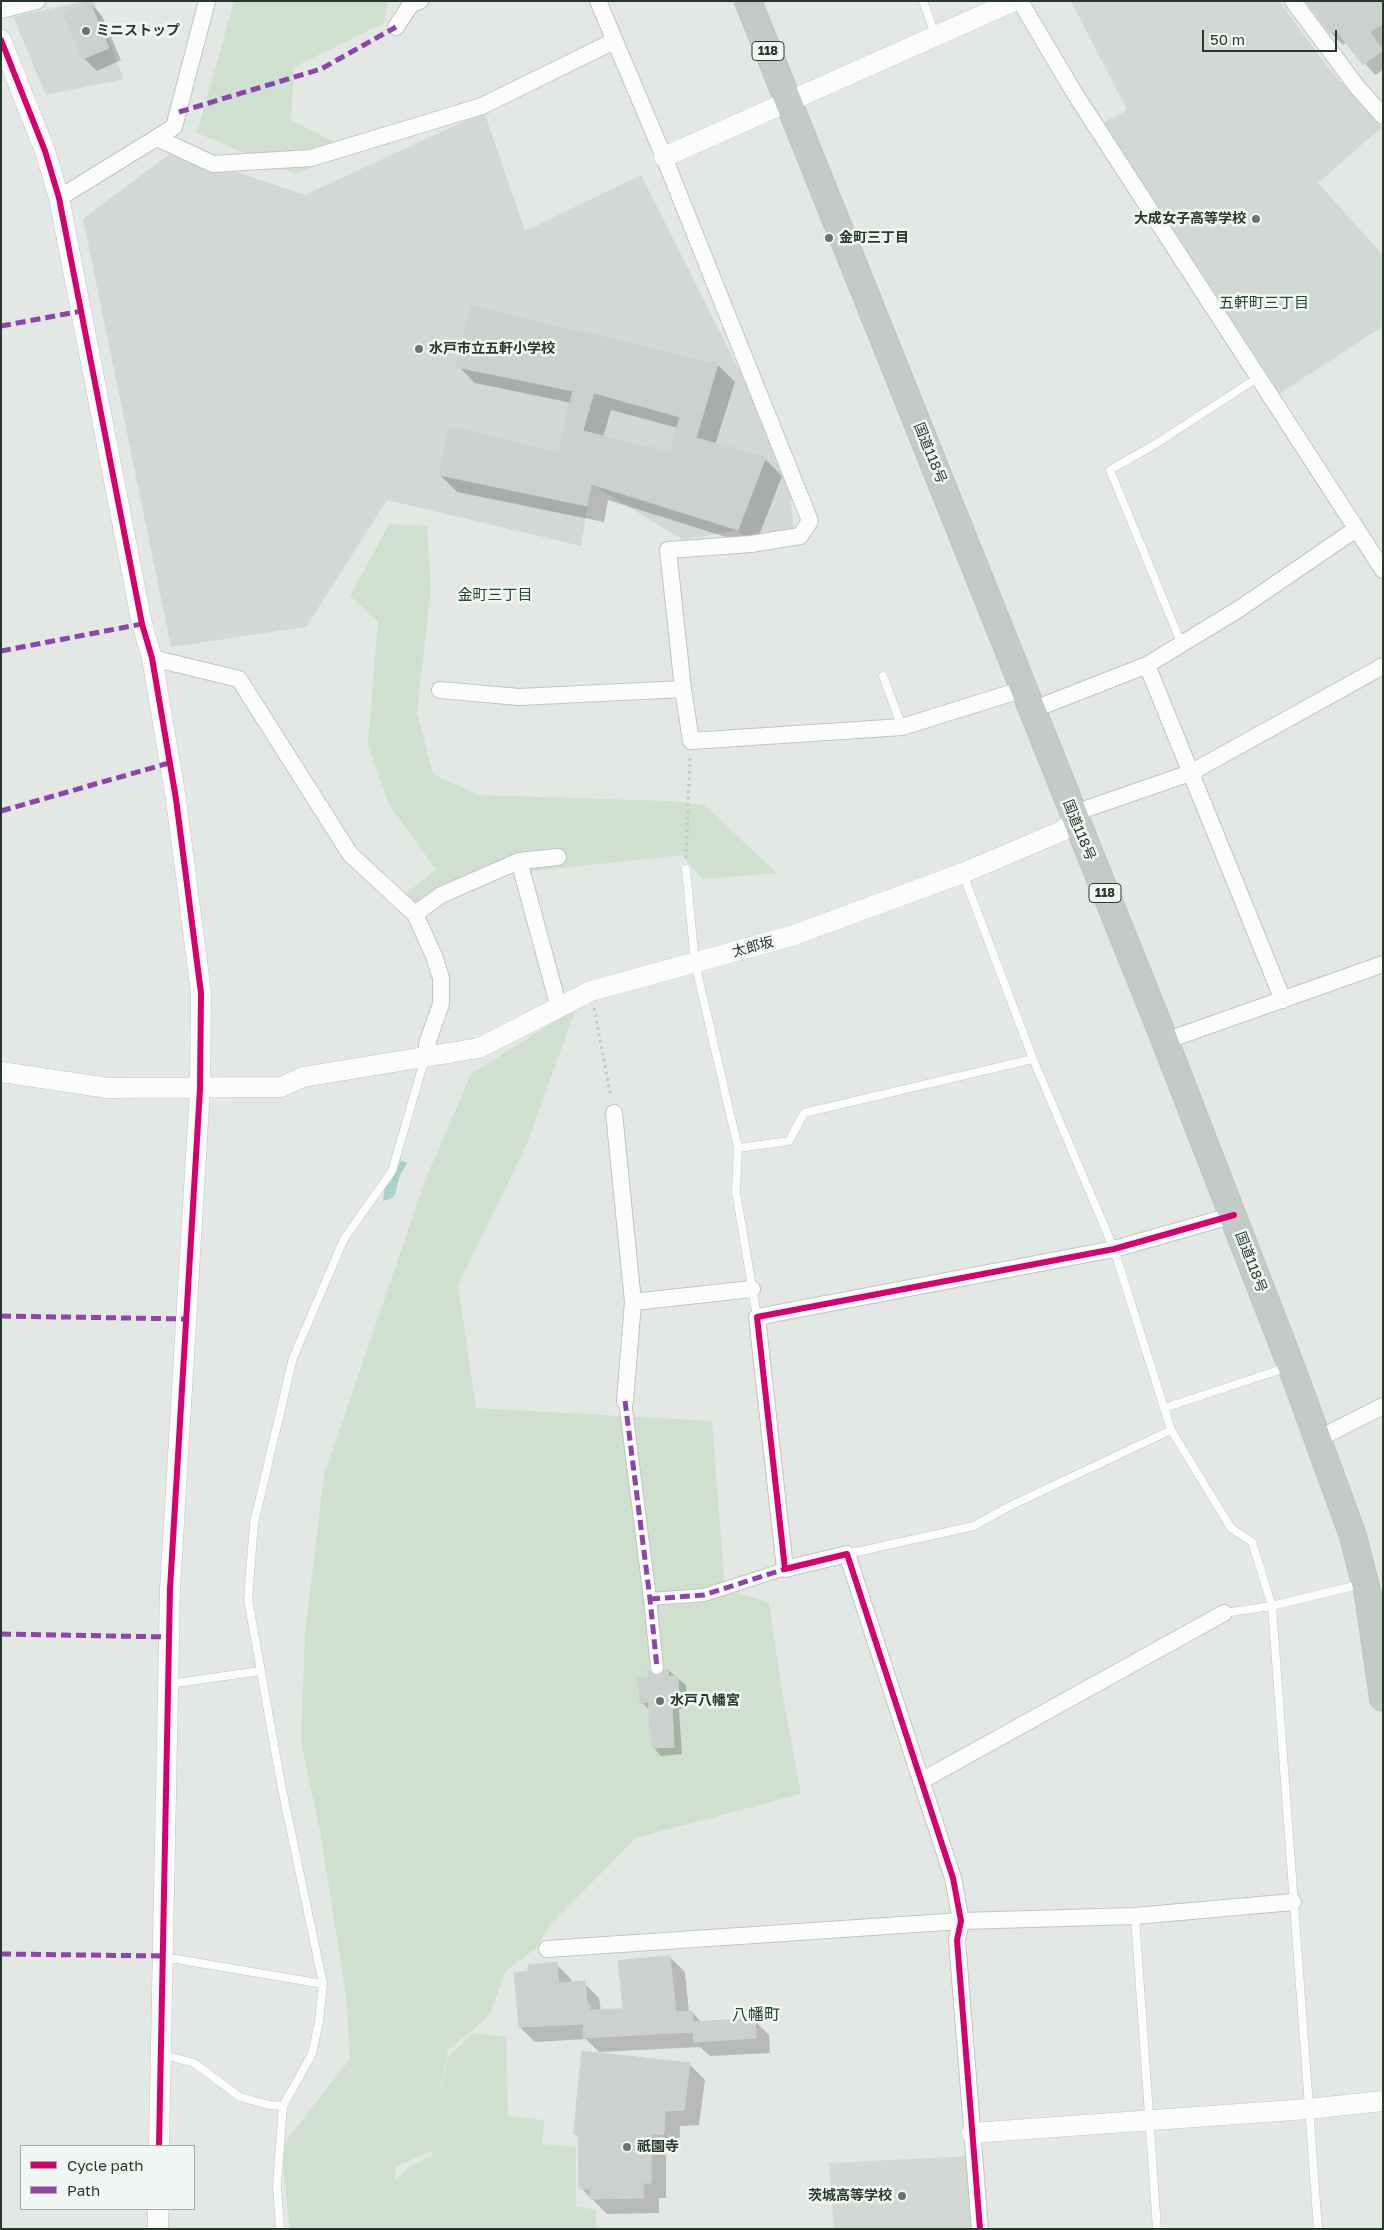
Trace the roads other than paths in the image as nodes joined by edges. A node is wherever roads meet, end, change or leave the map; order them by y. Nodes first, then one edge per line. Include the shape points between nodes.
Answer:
1 (37, 1) edge
2 (207, 1) edge
3 (420, 1) edge
4 (598, 1) edge
5 (748, 1) edge
6 (923, 1) edge
7 (1014, 1) edge
8 (1020, 1) edge
9 (1292, 1) edge
10 (1, 10) edge
11 (396, 27) dead end
12 (936, 36) junction
13 (1, 40) edge
14 (614, 41) junction
15 (788, 100) junction
16 (1383, 116) edge
17 (157, 138) junction
18 (664, 157) junction
19 (59, 198) junction
20 (1257, 378) junction
21 (1356, 530) junction
22 (1383, 570) edge
23 (1182, 645) junction
24 (152, 658) junction
25 (1147, 666) junction
26 (1383, 666) edge
27 (883, 676) dead end
28 (683, 689) junction
29 (440, 690) dead end
30 (1028, 699) junction
31 (902, 727) junction
32 (1190, 772) junction
33 (1075, 819) junction
34 (558, 857) dead end
35 (519, 861) junction
36 (686, 868) road end
37 (963, 873) junction
38 (415, 914) junction
39 (695, 963) junction
40 (1383, 964) edge
41 (1283, 1000) junction
42 (559, 1008) junction
43 (1165, 1041) junction
44 (425, 1058) junction
45 (1033, 1059) junction
46 (1, 1072) edge
47 (200, 1089) junction
48 (614, 1113) road end
49 (738, 1148) junction
50 (1234, 1215) junction
51 (1114, 1249) junction
52 (752, 1289) junction
53 (634, 1302) junction
54 (757, 1317) junction
55 (1290, 1366) junction
56 (625, 1401) joint
57 (1383, 1406) edge
58 (1164, 1408) junction
59 (1171, 1430) junction
60 (1318, 1439) junction
61 (847, 1554) junction
62 (785, 1569) junction
63 (1369, 1591) junction
64 (650, 1599) junction
65 (1272, 1606) junction
66 (1224, 1613) joint
67 (657, 1668) dead end
68 (260, 1671) junction
69 (167, 1684) junction
70 (1383, 1698) edge
71 (921, 1782) junction
72 (1293, 1902) junction
73 (1135, 1916) junction
74 (961, 1921) junction
75 (547, 1949) dead end
76 (162, 1956) junction
77 (323, 1984) junction
78 (161, 2054) junction
79 (1383, 2101) edge
80 (283, 2106) junction
81 (1308, 2108) junction
82 (1151, 2120) junction
83 (972, 2133) junction
84 (159, 2145) edge
85 (158, 2210) edge
86 (158, 2229) edge
87 (280, 2229) edge
88 (980, 2229) edge
89 (1157, 2229) edge
90 (1318, 2229) edge

1 - 10 street
2 - 17 street via 174,127
3 - 11 street via 411,4
4 - 14 street
5 - 15 highway, 国道118号 / 118
6 - 12 lane
7 - 12 street
8 - 20 street via 1075,94
9 - 16 street
12 - 15 street
13 - 19 street via 45,151
14 - 17 street via 482,106 311,158 213,164
14 - 18 street
15 - 18 street
15 - 30 highway, 国道118号 / 118
17 - 19 street
18 - 28 street via 810,521 800,536 750,544 668,550
19 - 24 street via 142,624
20 - 21 street
20 - 23 lane via 1110,470
21 - 22 street
21 - 23 street
23 - 25 street
24 - 38 street via 239,679 350,854
24 - 47 street via 176,799 201,993
25 - 30 street
25 - 32 street
26 - 32 street
27 - 31 lane
28 - 29 street via 519,697
28 - 31 street via 691,741
30 - 31 street
30 - 33 highway, 国道118号 / 118
32 - 33 street via 1086,809
32 - 41 street
33 - 37 street, 太郎坂 via 1062,831
33 - 43 highway, 国道118号 / 118
34 - 35 street
35 - 38 street via 441,895
35 - 42 street
36 - 39 lane
37 - 39 street, 太郎坂 via 790,936
37 - 45 lane
38 - 44 street via 441,978 441,1004
39 - 42 street, 太郎坂 via 591,991
39 - 49 lane
40 - 41 street
41 - 43 street
42 - 44 street, 太郎坂 via 479,1048
43 - 50 highway, 国道118号 / 118
44 - 47 street, 太郎坂 via 303,1077 281,1087
44 - 68 lane via 392,1171 344,1239 293,1358 254,1523 248,1599
45 - 49 lane via 804,1113 789,1141
45 - 51 lane
46 - 47 street, 太郎坂 via 108,1088
47 - 69 street
48 - 53 street
49 - 52 lane via 736,1192
50 - 51 street
50 - 55 highway, 国道118号 / 118
51 - 54 street
51 - 58 lane
52 - 53 street
52 - 54 lane
53 - 56 street
54 - 62 street
55 - 58 lane
55 - 60 highway, 国道118号 / 118
56 - 64 street
57 - 60 street
58 - 59 lane
59 - 61 lane via 974,1526
59 - 65 lane via 1231,1528 1252,1542
60 - 63 highway, 国道118号 / 118
61 - 62 street
61 - 71 street
62 - 64 street via 704,1594
63 - 65 lane
63 - 70 highway, 国道118号 / 118
64 - 67 street
65 - 66 lane
65 - 72 lane
66 - 71 street
68 - 69 lane
68 - 77 lane via 282,1793
69 - 76 street
71 - 74 street via 953,1878
72 - 73 street
72 - 81 lane
73 - 74 street
73 - 82 lane
74 - 75 street
74 - 83 street via 957,1940
76 - 77 lane
76 - 78 street
77 - 80 lane via 312,2054
78 - 80 lane via 194,2063 240,2097
78 - 84 street
79 - 81 street
80 - 87 lane via 276,2185
81 - 82 street
81 - 90 lane
82 - 83 street
82 - 89 lane
83 - 88 street
85 - 86 street

